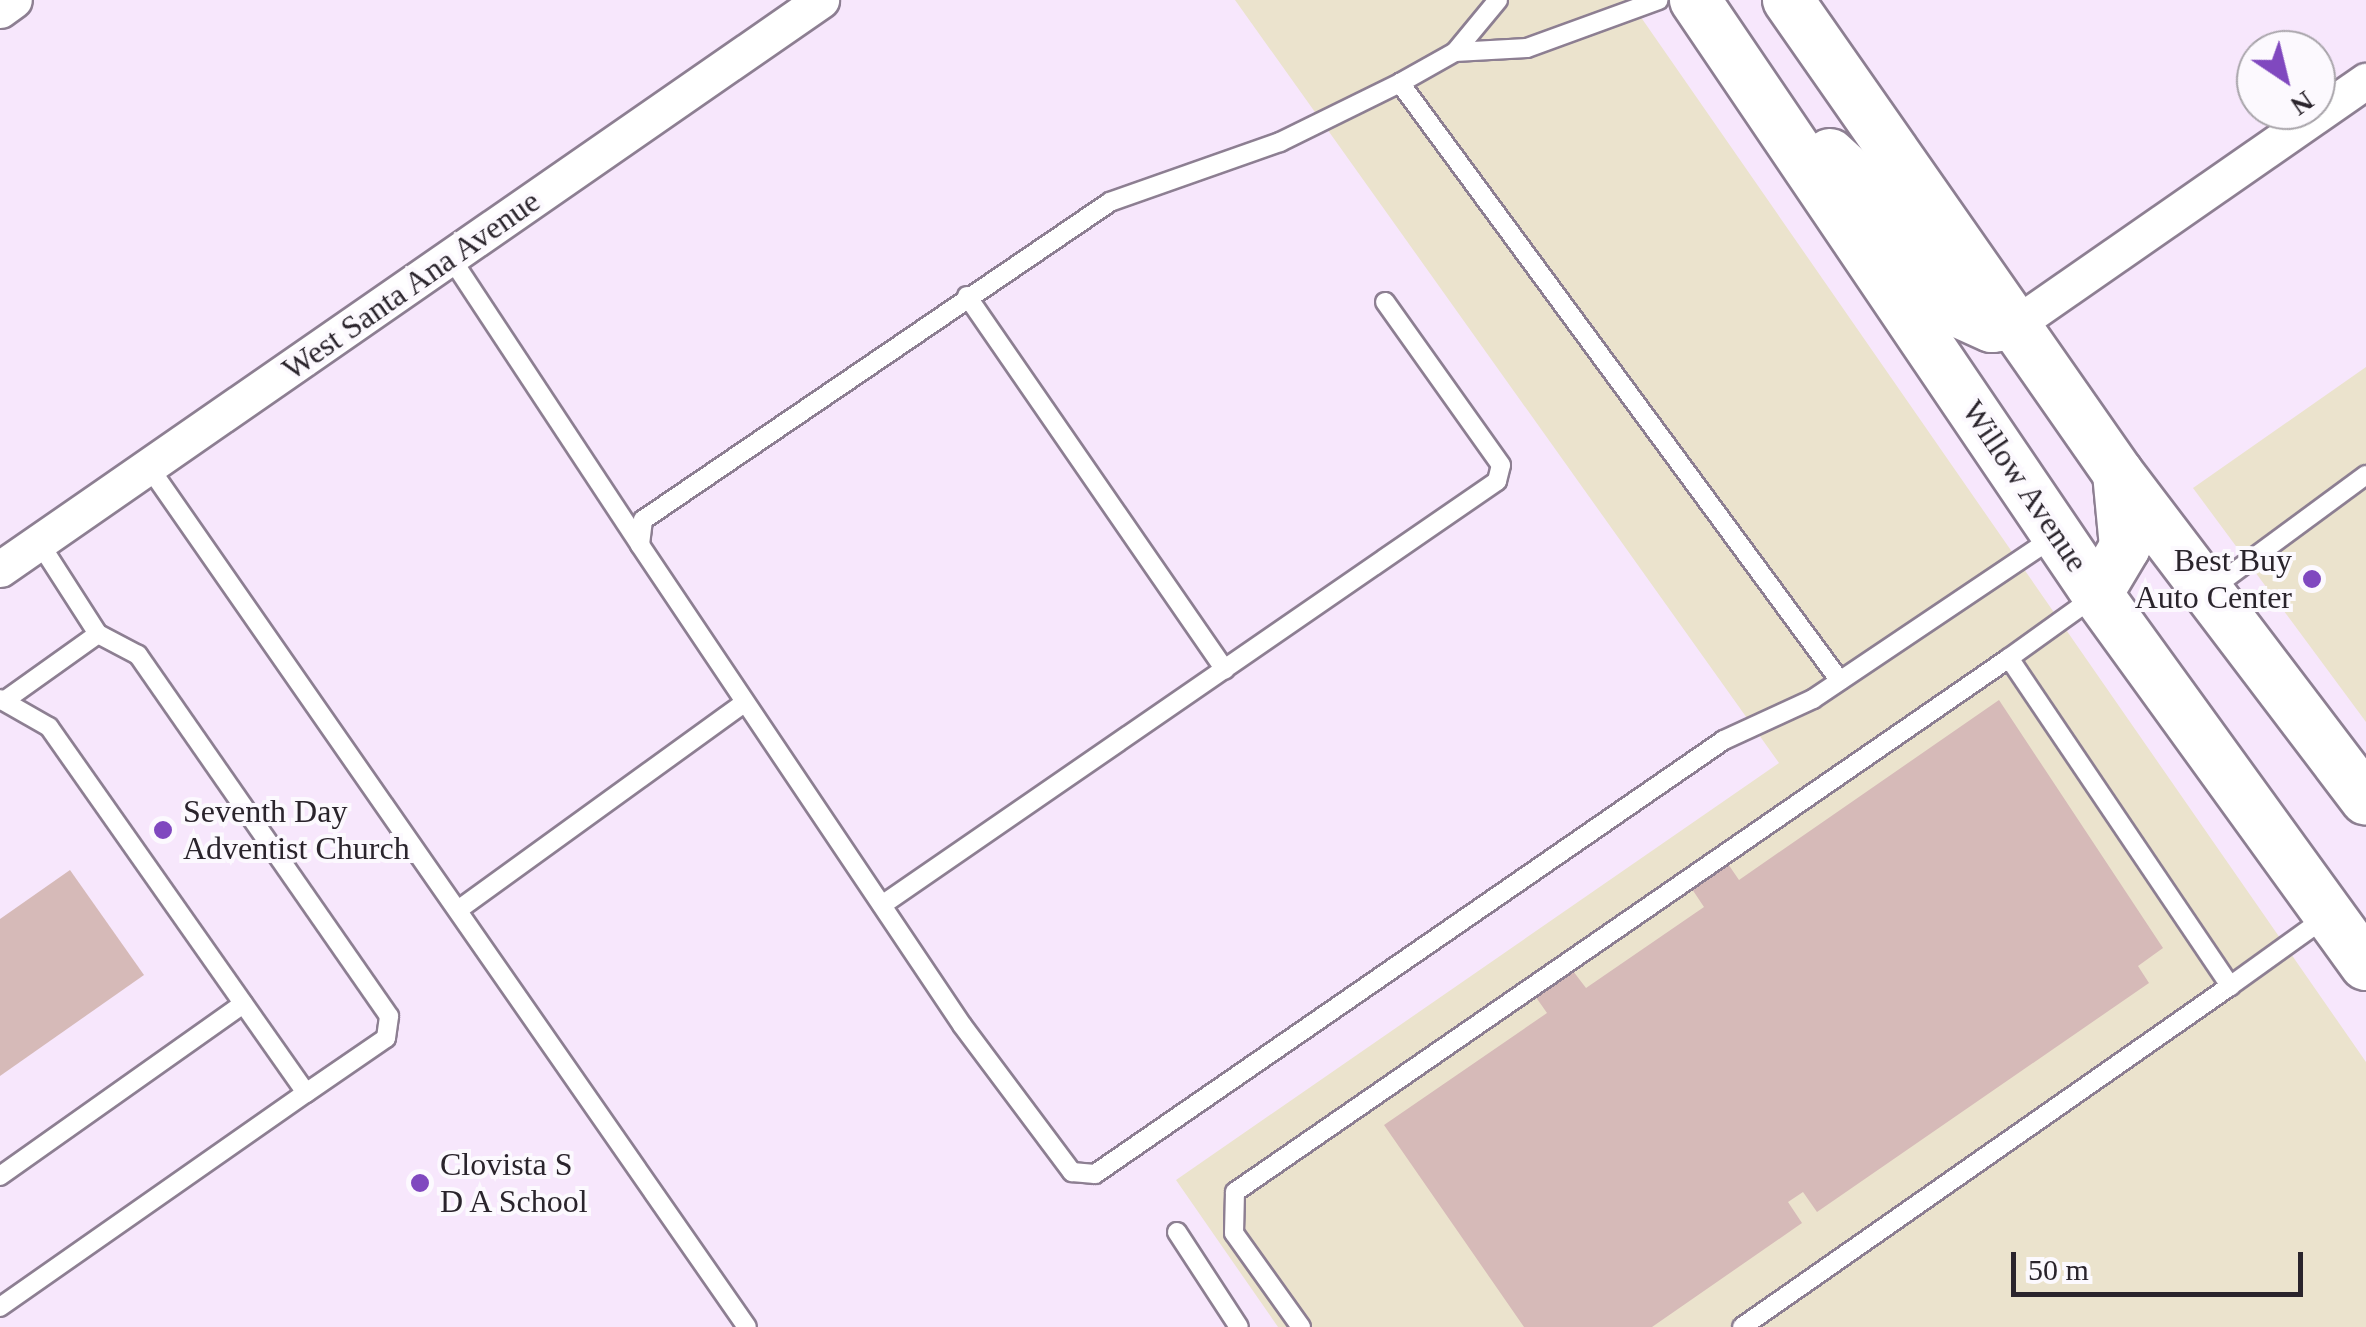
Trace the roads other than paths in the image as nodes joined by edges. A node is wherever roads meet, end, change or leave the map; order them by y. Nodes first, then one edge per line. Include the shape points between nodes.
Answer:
1 (14, 0) edge
2 (821, 0) edge
3 (1498, 0) edge
4 (1659, 0) edge
5 (1695, 0) edge
6 (1788, 0) edge
7 (0, 10) edge
8 (1454, 52) junction
9 (2366, 82) edge
10 (1400, 83) junction
11 (1790, 134) junction
12 (450, 258) junction
13 (967, 296) junction
14 (1385, 302) dead end
15 (2016, 324) junction
16 (149, 468) junction
17 (2118, 472) junction
18 (2366, 474) edge
19 (2058, 535) junction
20 (39, 542) junction
21 (640, 545) junction
22 (0, 569) edge
23 (2098, 594) junction
24 (2206, 594) junction
25 (98, 634) junction
26 (2008, 658) junction
27 (1226, 670) junction
28 (1840, 682) junction
29 (2, 700) edge
30 (746, 702) junction
31 (2366, 800) edge
32 (882, 905) junction
33 (458, 910) junction
34 (2330, 914) junction
35 (2366, 965) edge
36 (2230, 986) junction
37 (244, 1004) junction
38 (306, 1093) junction
39 (0, 1176) edge
40 (1177, 1232) dead end
41 (0, 1307) edge
42 (748, 1327) edge
43 (1239, 1327) edge
44 (1301, 1327) edge
45 (1742, 1327) edge

1 - 7 street
2 - 12 street, West Santa Ana Avenue
3 - 8 lane
4 - 8 lane via 1619,22 1527,48
5 - 11 main road, Willow Avenue
6 - 15 main road
8 - 10 lane
9 - 15 street
10 - 13 lane via 1280,142 1110,202
10 - 28 lane
11 - 15 main road via 1866,187 1958,312 1992,327
11 - 19 main road, Willow Avenue
12 - 16 street, West Santa Ana Avenue
12 - 21 lane
13 - 21 lane via 643,520
13 - 27 lane
14 - 27 lane via 1501,466 1497,481
15 - 17 main road
16 - 20 street, West Santa Ana Avenue
16 - 33 lane
17 - 23 main road via 2125,546
17 - 24 main road
18 - 24 lane
19 - 23 main road, Willow Avenue
19 - 28 lane
20 - 22 street, West Santa Ana Avenue
20 - 25 lane
21 - 30 lane
23 - 26 lane
23 - 34 main road, Willow Avenue
24 - 31 main road
25 - 29 lane
25 - 38 lane via 138,655 389,1016 386,1038
26 - 36 lane
26 - 44 lane via 1235,1192 1234,1233
27 - 32 lane
28 - 32 lane via 1724,740 1096,1174 1072,1172
29 - 37 lane via 48,727
30 - 32 lane
30 - 33 lane
33 - 42 lane
34 - 35 main road, Willow Avenue
34 - 36 lane
36 - 45 lane
37 - 38 lane
37 - 39 lane
38 - 41 lane
40 - 43 lane

